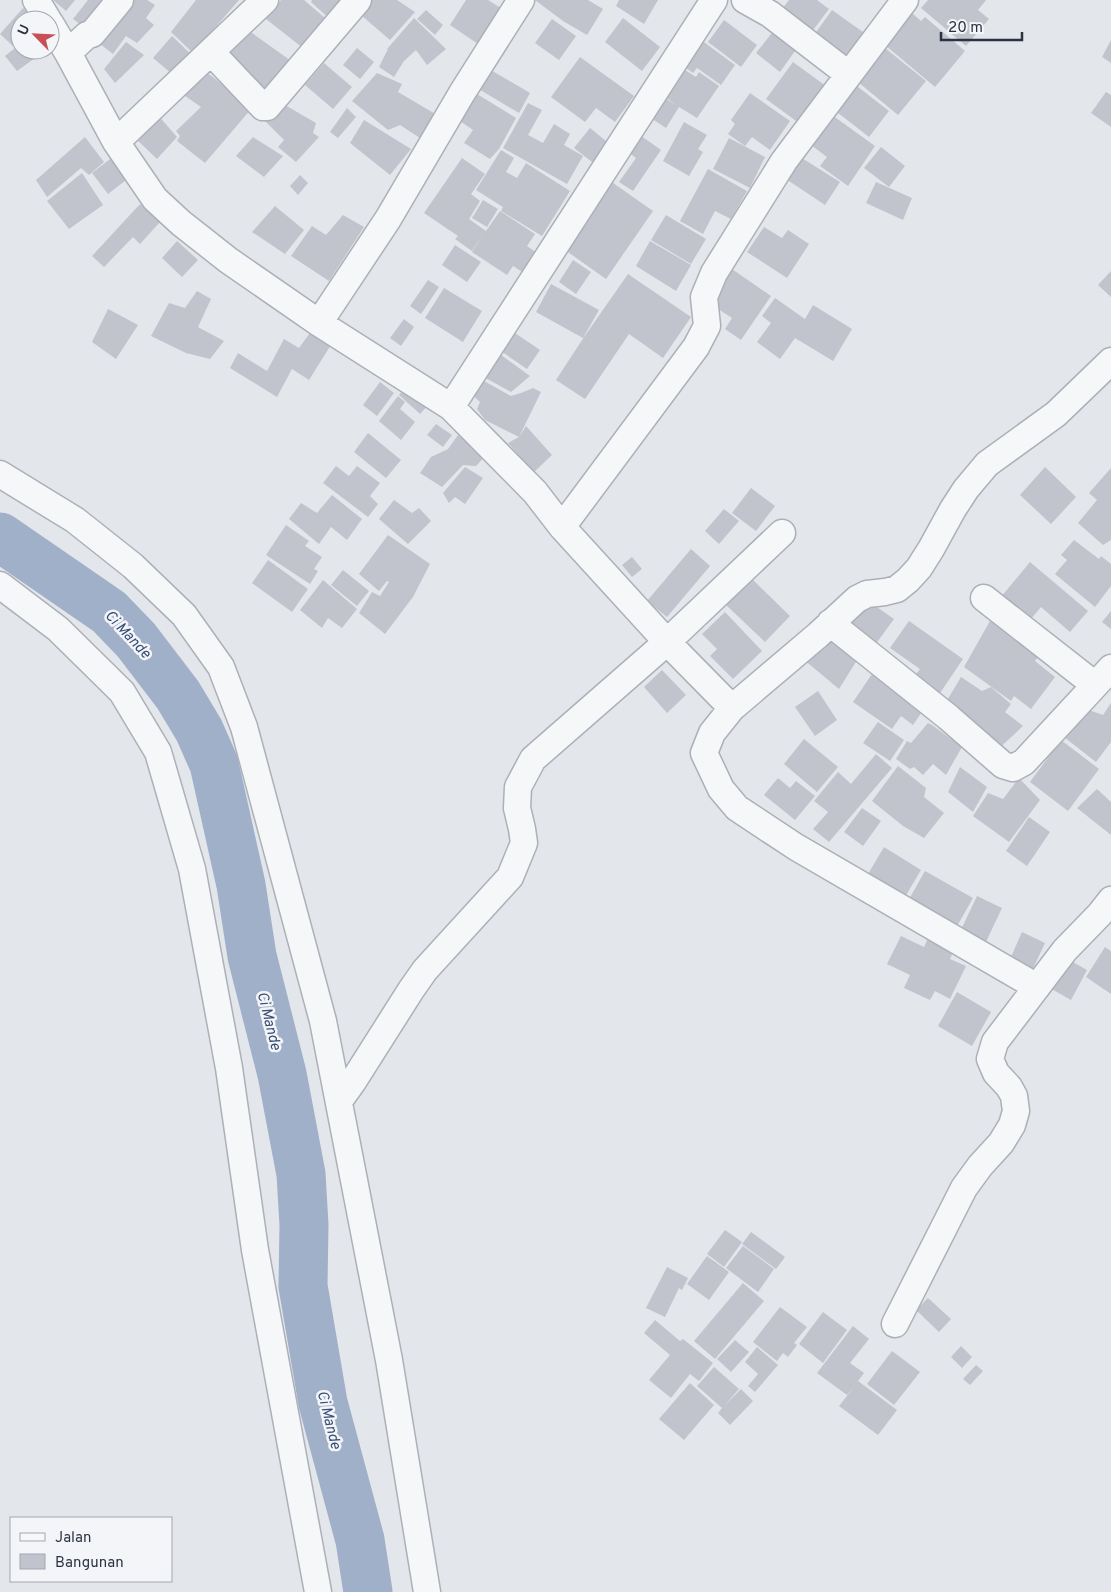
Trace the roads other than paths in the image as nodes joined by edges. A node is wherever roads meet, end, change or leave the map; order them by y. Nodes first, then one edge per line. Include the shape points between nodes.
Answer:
1 (120, 0) edge
2 (265, 0) edge
3 (358, 0) edge
4 (521, 0) edge
5 (714, 0) edge
6 (745, 0) edge
7 (904, 0) edge
8 (60, 40) edge
9 (211, 52) junction
10 (68, 53) junction
11 (848, 74) junction
12 (116, 142) junction
13 (319, 323) junction
14 (1111, 361) edge
15 (451, 407) junction
16 (0, 474) edge
17 (562, 527) junction
18 (782, 533) dead end
19 (0, 585) edge
20 (984, 598) dead end
21 (830, 623) junction
22 (668, 642) junction
23 (1103, 677) edge
24 (732, 708) junction
25 (1111, 900) edge
26 (1037, 987) junction
27 (339, 1101) junction
28 (895, 1324) dead end
29 (318, 1592) edge
30 (427, 1592) edge

1 - 10 street via 92,34
2 - 9 street
3 - 9 street via 267,106 263,106
4 - 13 street via 388,219
5 - 15 street
6 - 11 street via 770,14
7 - 11 street
8 - 10 street
9 - 12 street
10 - 12 street
11 - 17 street via 784,161 714,273 704,297 707,326 696,347
12 - 13 street via 156,199 181,223
13 - 15 street
14 - 21 street via 1056,414 987,464 961,496 931,549 908,580 898,589 862,596
15 - 17 street via 534,492
16 - 27 street via 75,520 133,566 184,615 221,667 246,736 323,1021
17 - 22 street
18 - 22 street
19 - 29 street via 58,629 122,692 158,752 193,878 229,1068 255,1250
20 - 23 street
21 - 23 street via 1003,765 1013,768 1024,762
21 - 24 street
22 - 24 street
22 - 27 street via 533,759 518,787 517,808 524,843 510,877 425,970
24 - 26 street via 712,733 704,753 721,789 737,808 811,856
25 - 26 street via 1064,950
26 - 28 street via 995,1042 990,1059 996,1073 1014,1096 1016,1111 1012,1125 964,1188
27 - 30 street via 389,1360

